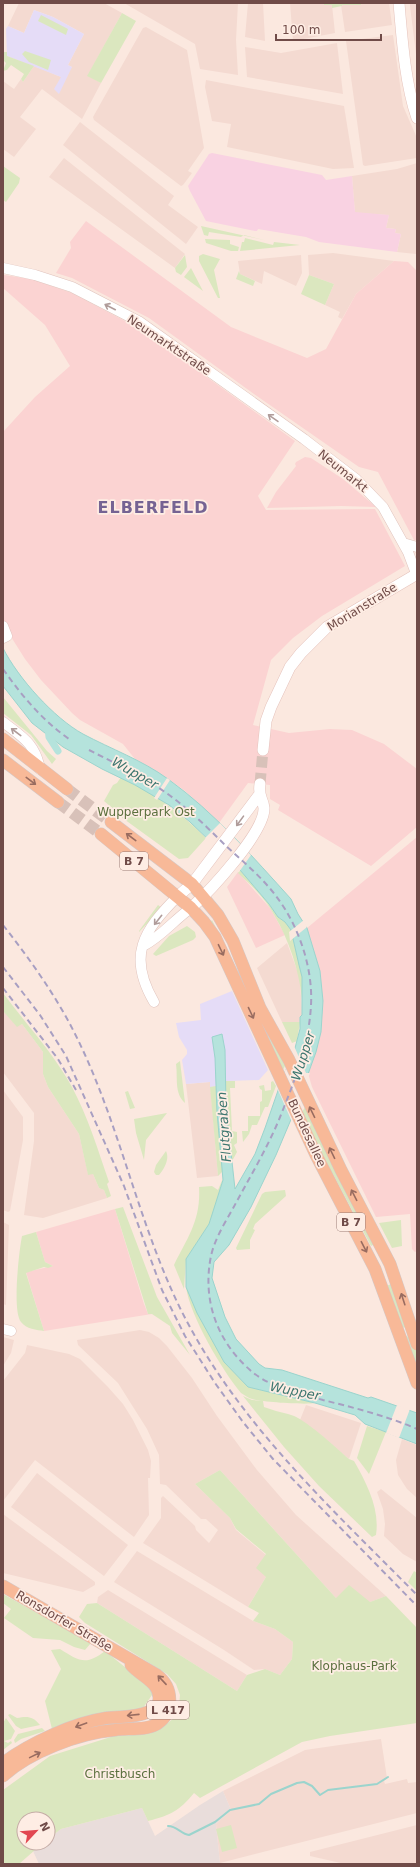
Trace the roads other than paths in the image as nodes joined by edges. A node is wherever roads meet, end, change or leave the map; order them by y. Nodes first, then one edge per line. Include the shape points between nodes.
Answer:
1 (399, 3) edge
2 (417, 118) edge
3 (3, 268) edge
4 (301, 437) joint
5 (403, 543) junction
6 (417, 547) edge
7 (417, 575) edge
8 (3, 722) edge
9 (3, 739) edge
10 (263, 750) tunnel mouth
11 (3, 760) edge
12 (40, 769) junction
13 (67, 789) tunnel mouth
14 (58, 802) tunnel mouth
15 (111, 822) tunnel mouth
16 (101, 834) tunnel mouth
17 (192, 884) junction
18 (178, 896) junction
19 (204, 897) junction
20 (192, 908) junction
21 (143, 946) junction
22 (154, 1002) dead end
23 (400, 1336) junction
24 (415, 1339) edge
25 (417, 1383) edge
26 (3, 1586) edge
27 (124, 1657) junction
28 (3, 1763) edge
29 (3, 1776) edge

1 - 2 main road via 408,77
4 -> 3 street, Neumarktstraße via 140,322 72,287
4 - 5 street, Neumarkt via 361,483 383,507
5 - 6 street
5 - 7 street, Neumarkt
7 - 10 main road, Morianstraße via 327,627 302,652 290,667 271,707 265,727
12 -> 8 street via 38,758 27,741
9 - 12 main road
11 -> 14 main road
12 - 13 main road
17 -> 15 main road, Bundesallee / B 7
16 - 18 main road, Bundesallee / B 7
17 - 18 main road
17 - 19 main road, Bundesallee / B 7
19 -> 17 main road via 231,866 258,826 264,808 259,790
18 - 20 main road, Bundesallee / B 7
18 -> 21 street via 148,932
19 - 20 main road
24 -> 19 main road, Bundesallee / B 7 via 390,1264 341,1170 289,1060 260,1008 233,941
20 - 21 street via 155,940
20 -> 23 main road, Bundesallee / B 7 via 221,949 316,1155 375,1269
21 - 22 street via 140,972
23 - 24 main road, B 7 via 406,1330
23 - 25 main road, Bundesallee / B 7
26 - 27 main road, Ronsdorfer Straße / L 417
27 -> 28 main road, Ronsdorfer Straße / L 417 via 157,1688 159,1700 155,1709 138,1715 85,1723 34,1744
29 -> 27 main road, Ronsdorfer Straße / L 417 via 32,1756 52,1747 101,1732 154,1725 162,1719 168,1712 170,1703 167,1685 157,1675

